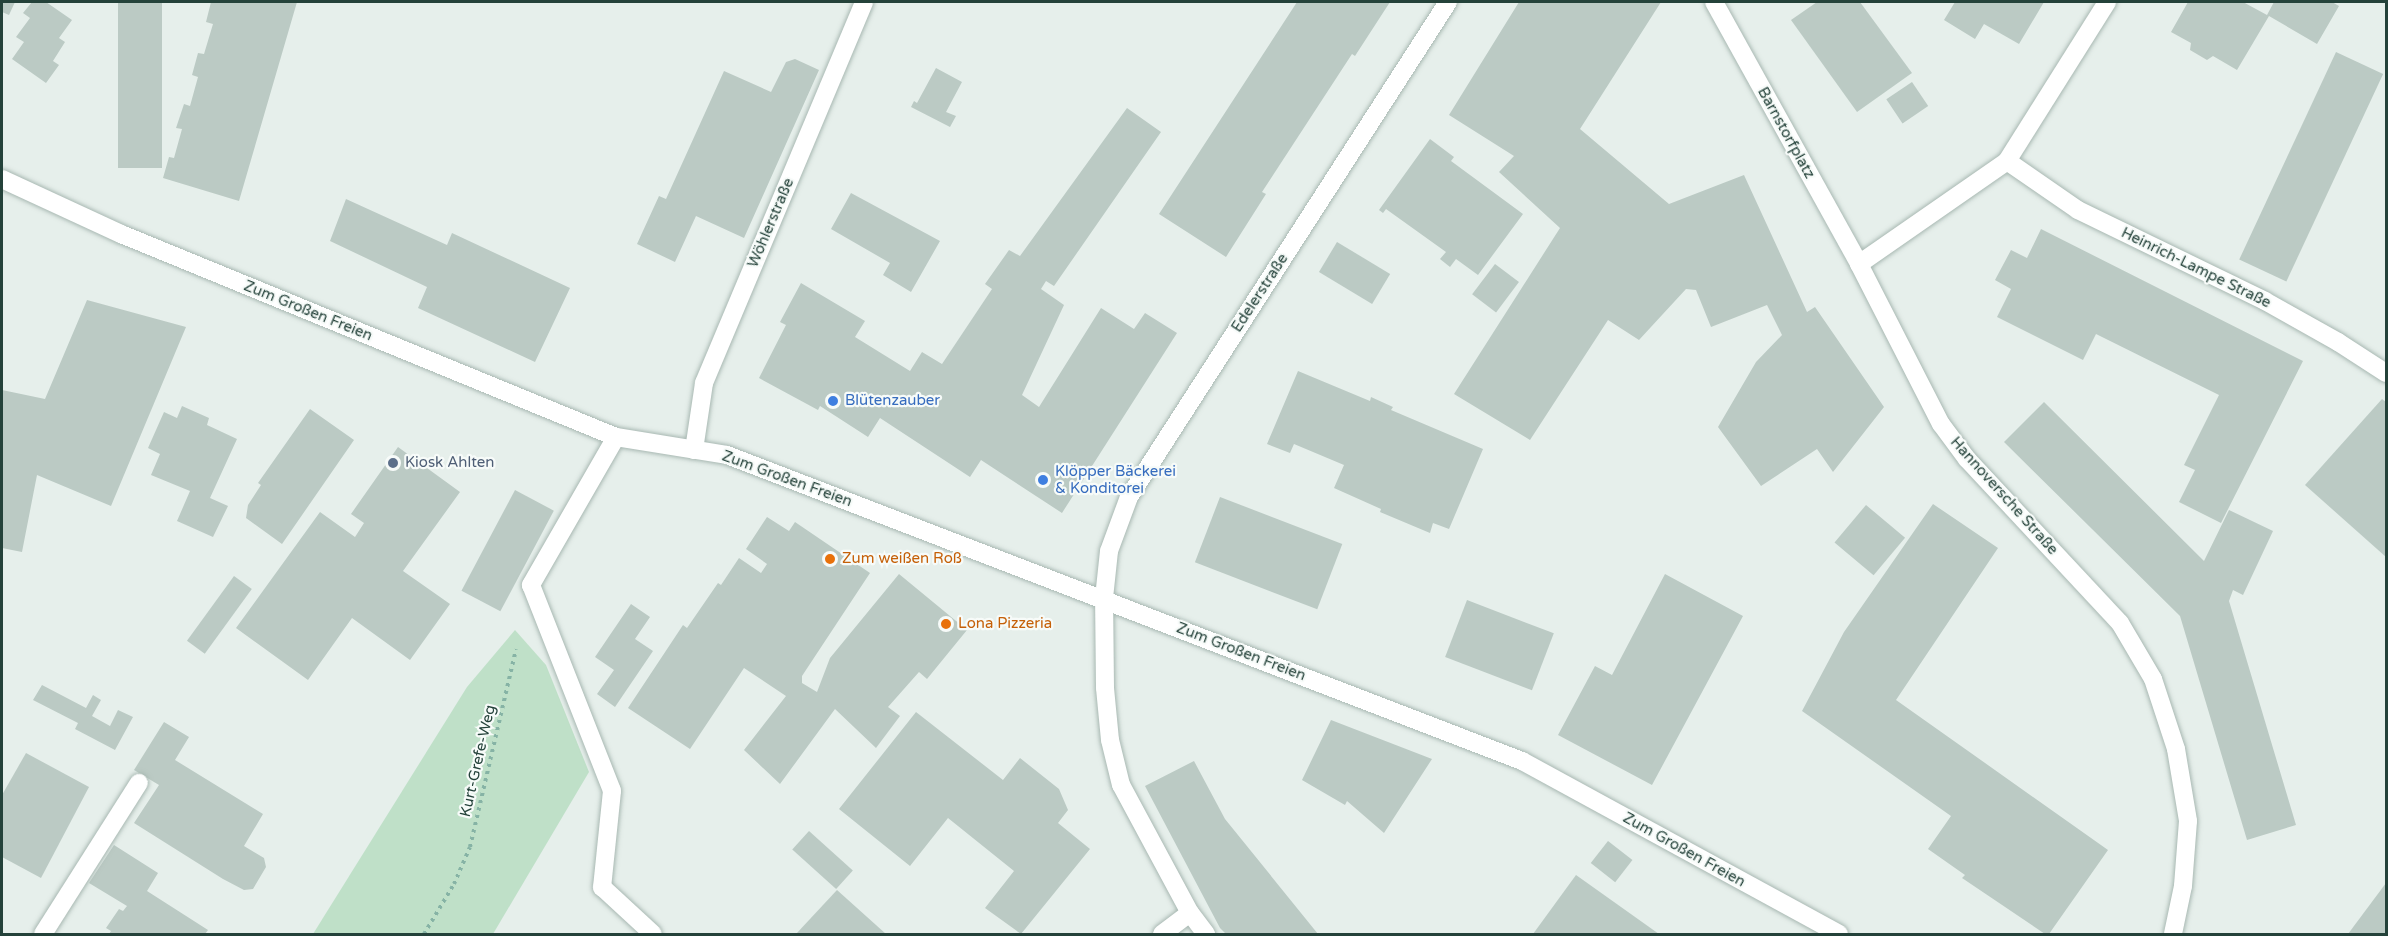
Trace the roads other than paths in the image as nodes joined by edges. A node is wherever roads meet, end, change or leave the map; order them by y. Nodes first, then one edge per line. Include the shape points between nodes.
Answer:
1 (864, 2) edge
2 (1448, 2) edge
3 (1714, 2) edge
4 (2107, 2) edge
5 (2007, 160) junction
6 (2, 179) edge
7 (1859, 264) junction
8 (2386, 373) edge
9 (616, 437) junction
10 (694, 450) junction
11 (1104, 598) junction
12 (139, 783) dead end
13 (1190, 913) junction
14 (43, 934) edge
15 (653, 934) edge
16 (1162, 934) edge
17 (1206, 934) edge
18 (1839, 934) edge
19 (2173, 934) edge

1 - 10 street, Wöhlerstraße via 704,383
2 - 11 street, Edelerstraße via 1129,497 1109,551
3 - 7 street, Barnstorfplatz
4 - 5 street
5 - 7 street
5 - 8 street, Heinrich-Lampe Straße via 2078,210 2265,301
6 - 9 street, Zum Großen Freien via 122,234
7 - 19 street, Hannoversche Straße via 1941,424 1967,459 2120,623 2154,679 2176,749 2188,821 2183,886
9 - 10 street, Zum Großen Freien
9 - 15 street via 531,585 612,791 602,887
10 - 11 street, Zum Großen Freien via 727,455
11 - 13 street, Edelerstraße via 1106,699 1110,740 1121,785
11 - 18 street, Zum Großen Freien via 1522,761
12 - 14 street
13 - 16 street
13 - 17 street, Edelerstraße

